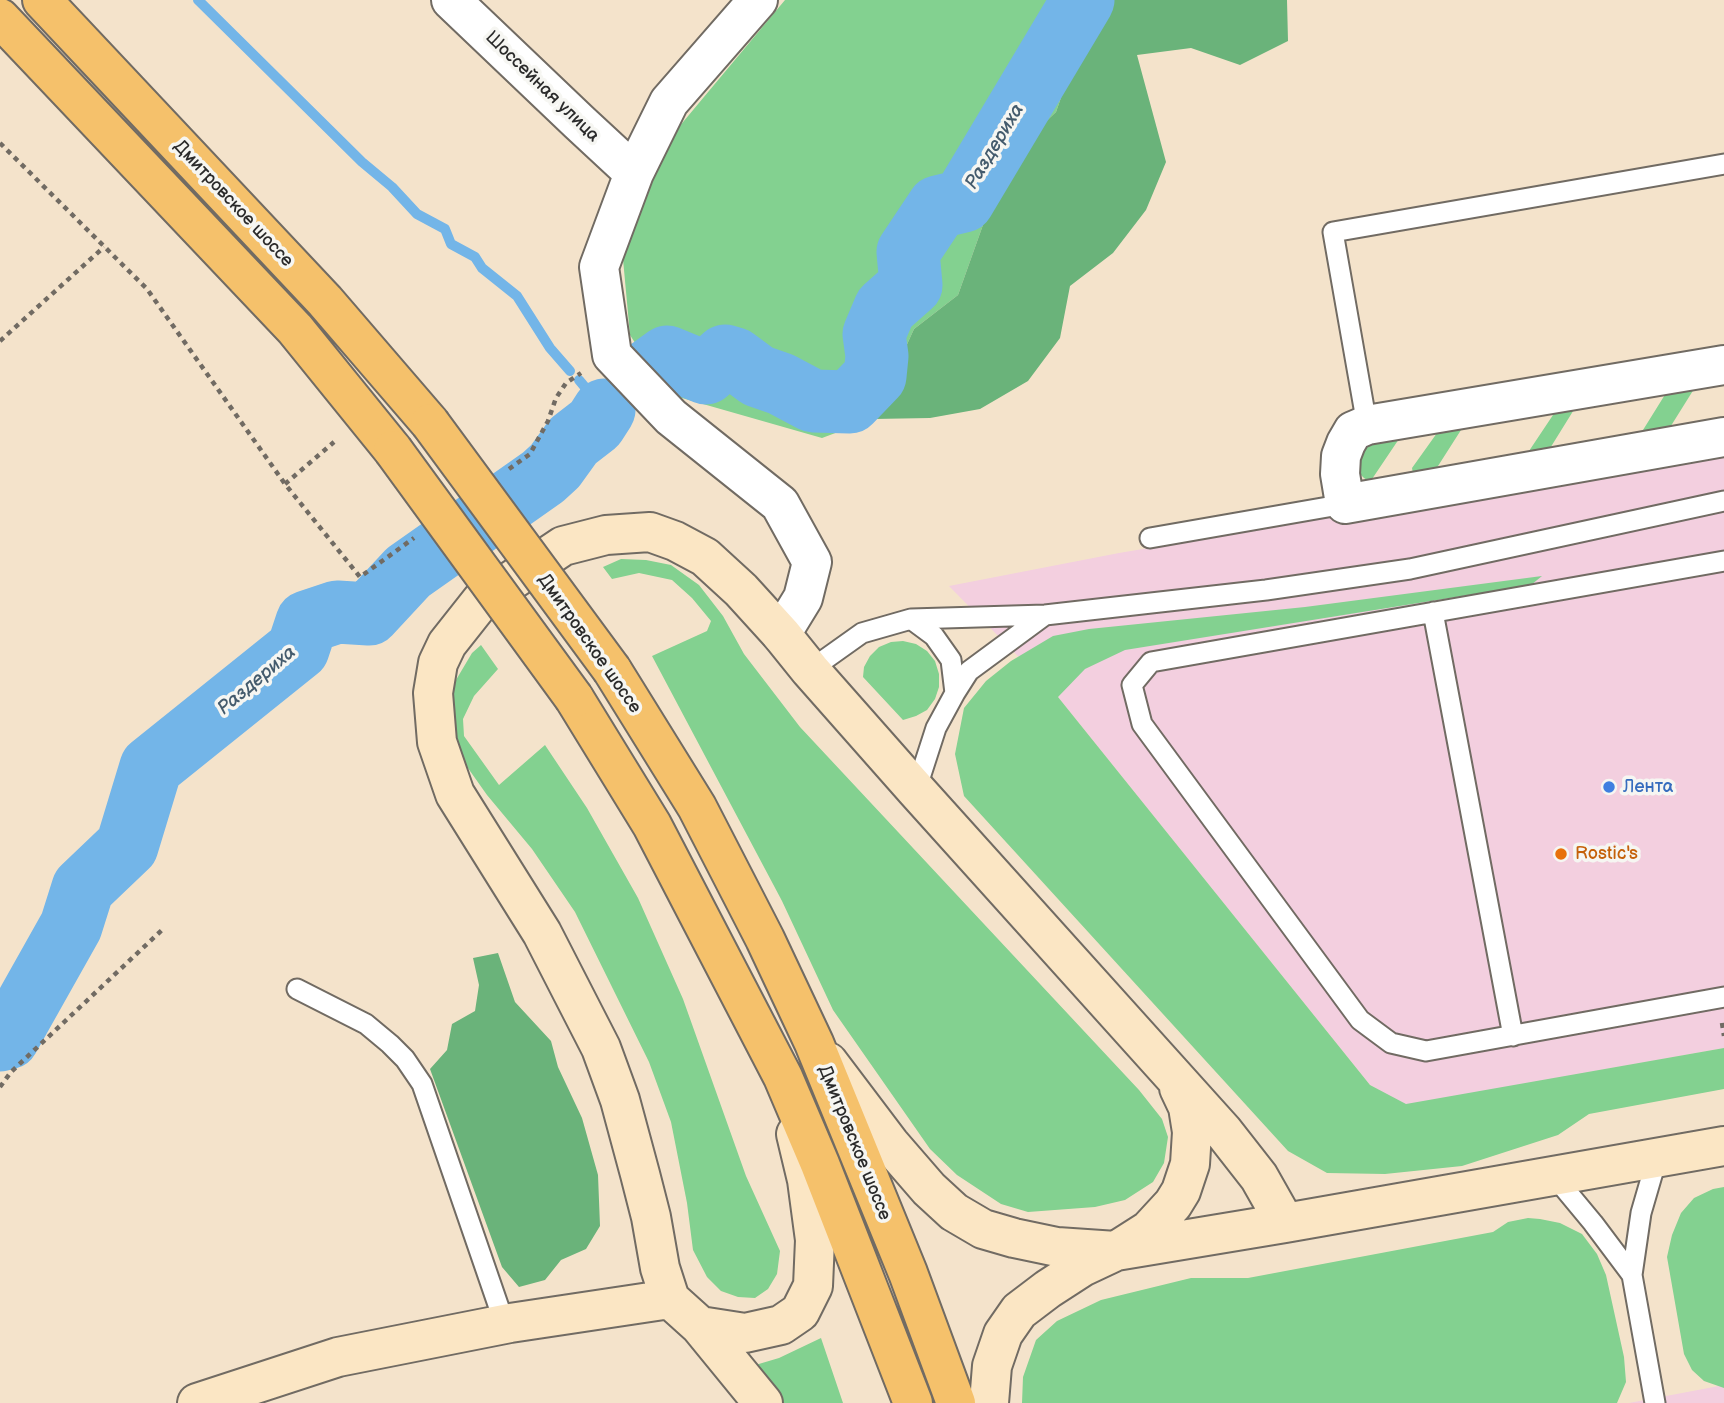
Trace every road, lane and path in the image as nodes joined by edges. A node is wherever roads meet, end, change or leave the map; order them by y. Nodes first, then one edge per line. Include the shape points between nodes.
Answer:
1 (42, 0) edge
2 (452, 0) edge
3 (758, 0) edge
4 (0, 18) edge
5 (1724, 164) edge
6 (634, 173) junction
7 (104, 247) dead end
8 (0, 341) edge
9 (1724, 365) edge
10 (1367, 425) junction
11 (1724, 437) edge
12 (334, 442) dead end
13 (285, 484) dead end
14 (1724, 501) edge
15 (1345, 504) junction
16 (1150, 538) dead end
17 (1724, 561) edge
18 (1433, 612) junction
19 (1045, 615) junction
20 (911, 618) junction
21 (781, 634) junction
22 (810, 670) junction
23 (955, 693) junction
24 (916, 790) junction
25 (163, 929) dead end
26 (297, 989) dead end
27 (1724, 997) edge
28 (1513, 1036) junction
29 (814, 1043) junction
30 (1171, 1073) junction
31 (783, 1077) junction
32 (0, 1087) edge
33 (1724, 1146) edge
34 (1657, 1158) junction
35 (1553, 1176) junction
36 (1285, 1223) junction
37 (1116, 1251) junction
38 (1632, 1275) junction
39 (670, 1299) junction
40 (505, 1325) junction
41 (699, 1326) junction
42 (197, 1403) edge
43 (763, 1403) edge
44 (913, 1403) edge
45 (956, 1403) edge
46 (989, 1403) edge
47 (1655, 1403) edge

1 - 29 highway, Дмитровское шоссе, bridge via 325,301 429,423 612,670 697,807
2 - 6 street, Шоссейная улица
3 - 6 street via 669,102
4 - 31 highway, bridge via 295,329 393,450 574,698 652,825
5 - 10 lane via 1333,232
6 - 21 street via 599,267 612,355 671,417 779,504 812,562 803,598
7 - 8 path
9 - 10 street
10 - 15 street via 1353,431 1341,456
11 - 15 street
12 - 13 path
14 - 19 lane via 1410,569
15 - 16 lane
17 - 18 lane
18 - 28 lane
18 - 28 lane via 1151,662 1132,685 1142,724 1360,1020 1391,1043 1426,1051
19 - 20 lane
19 - 23 lane via 969,671
20 - 22 lane via 862,632
20 - 23 lane via 934,636 951,660
21 - 22 street
21 - 39 street via 705,557 650,531 563,546 481,601 438,663 433,694 437,742 455,793 542,933 601,1048 620,1100
22 - 24 street
23 - 24 lane via 936,728
24 - 30 street
25 - 32 path
26 - 40 lane via 366,1024 405,1059 422,1084
27 - 28 lane
29 - 37 street via 890,1144 954,1212 983,1229 1014,1238
29 - 45 highway, Дмитровское шоссе
30 - 36 street via 1259,1177
30 - 37 street via 1188,1107 1190,1164 1173,1204 1149,1230
31 - 41 street via 807,1180 815,1240 813,1286 800,1312 781,1325 745,1333
31 - 44 highway
33 - 34 street
34 - 35 street
34 - 38 lane via 1641,1213
35 - 36 street
35 - 38 lane
36 - 37 street
37 - 46 street via 1082,1267 1019,1311 1003,1334 992,1366
38 - 47 lane
39 - 40 street
39 - 41 street
40 - 42 street via 338,1357
41 - 43 street

